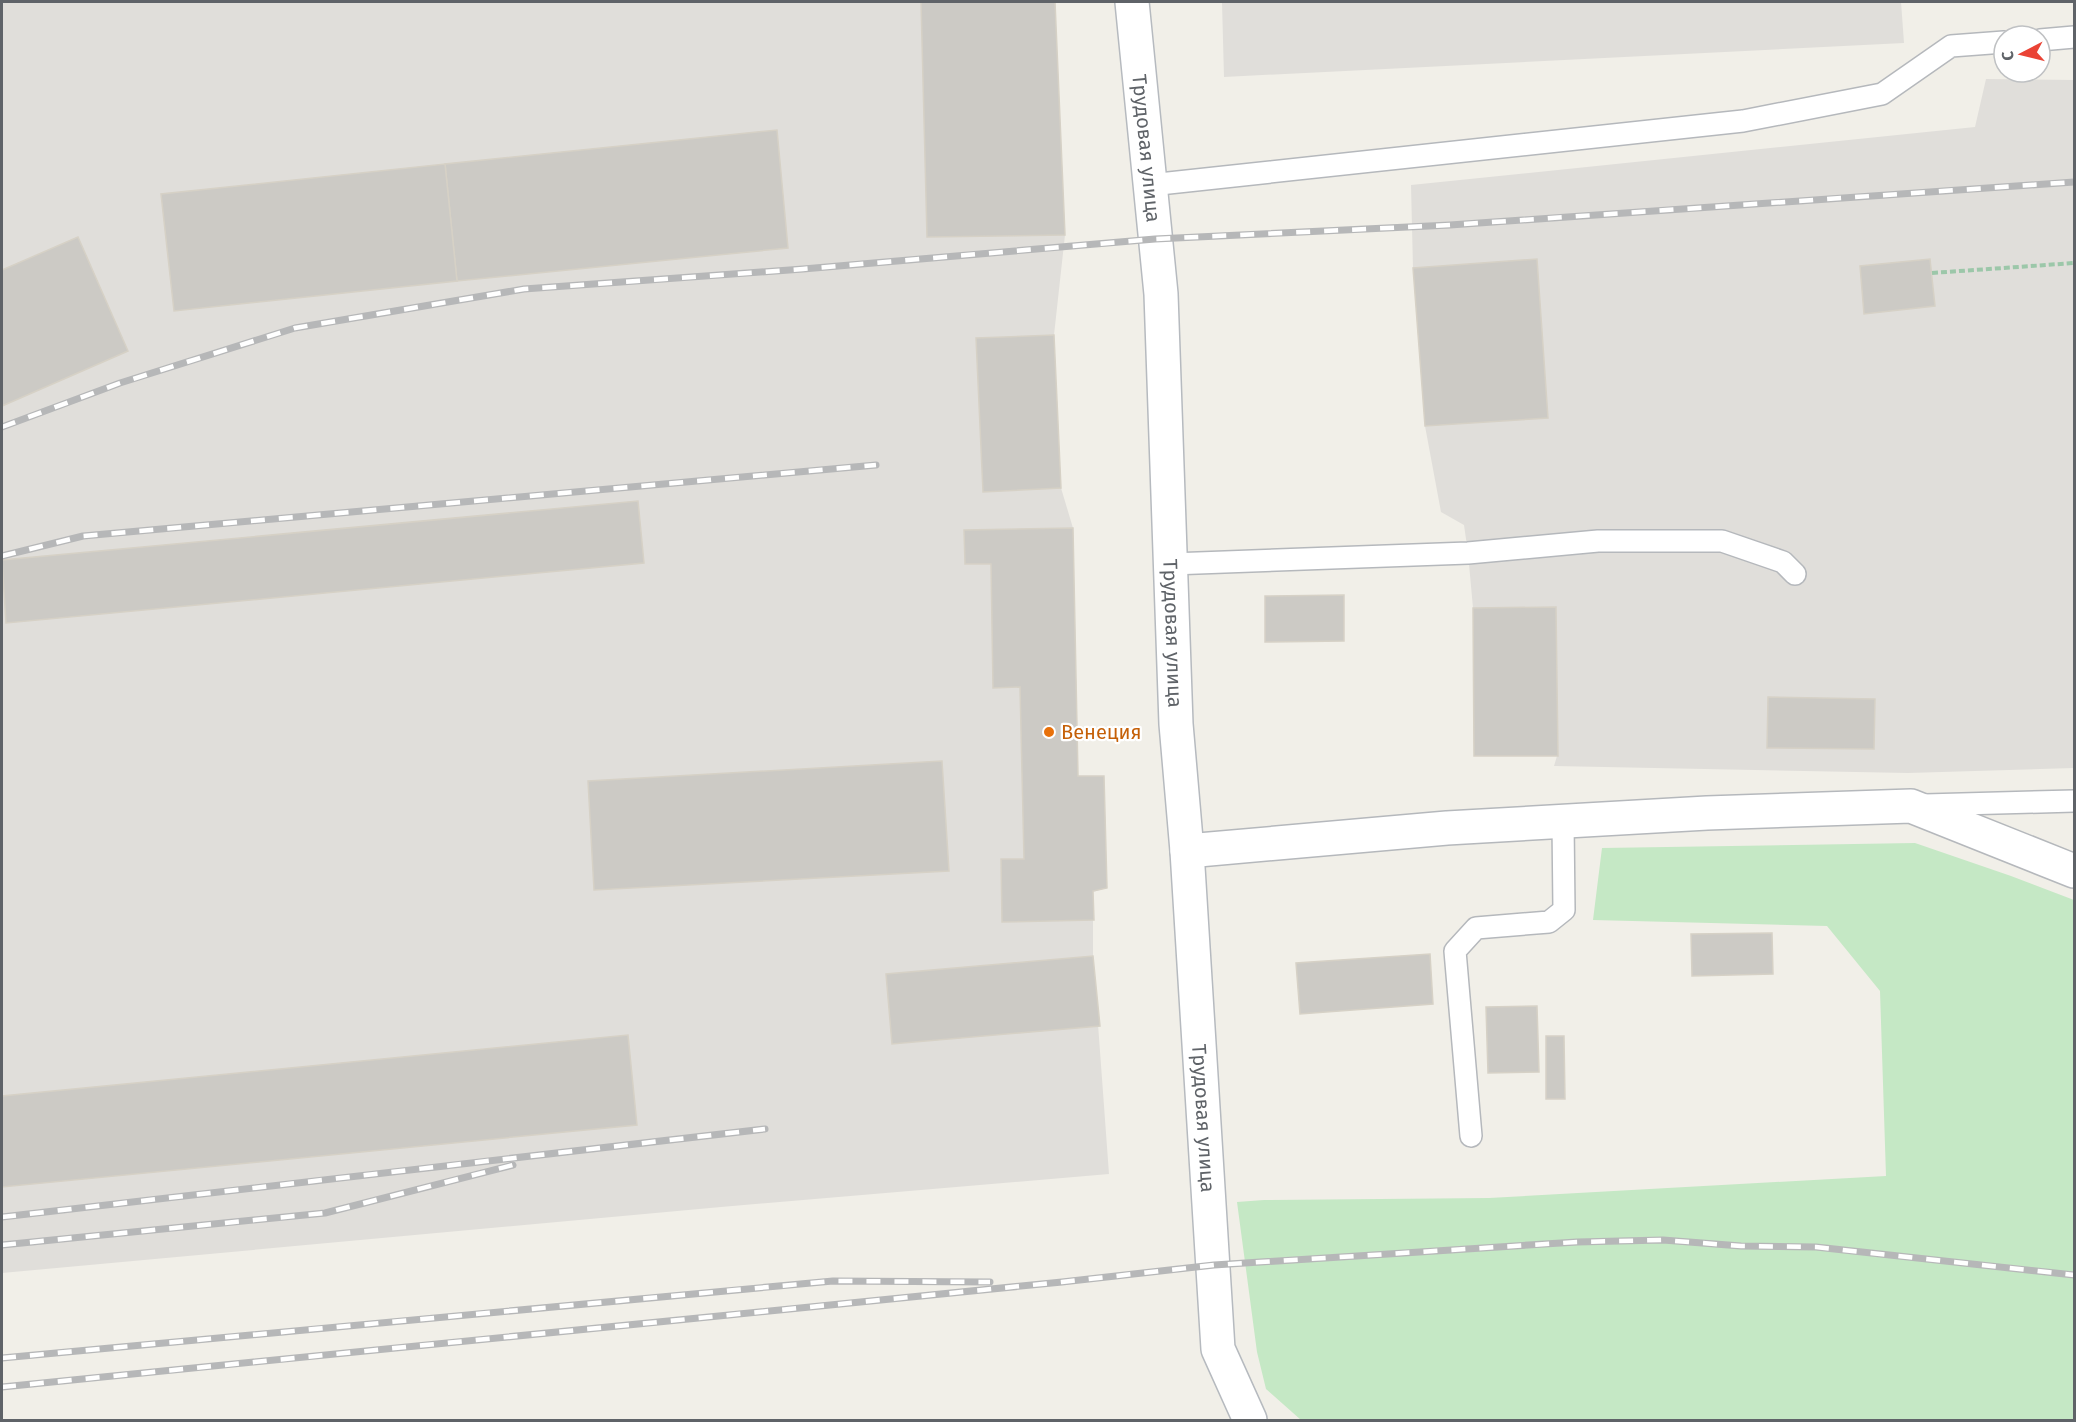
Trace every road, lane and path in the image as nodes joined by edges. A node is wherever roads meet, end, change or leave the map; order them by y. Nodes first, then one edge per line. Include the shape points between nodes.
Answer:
1 (1132, 2) edge
2 (2074, 37) edge
3 (2052, 39) edge
4 (1992, 43) edge
5 (1150, 185) junction
6 (2074, 263) edge
7 (1932, 273) dead end
8 (1171, 564) junction
9 (1794, 574) dead end
10 (2074, 801) edge
11 (1911, 806) junction
12 (1563, 822) junction
13 (1187, 851) junction
14 (2074, 871) edge
15 (1471, 1136) dead end
16 (1250, 1420) edge

1 - 5 main road, Трудовая улица
2 - 3 lane
4 - 5 lane via 1951,46 1882,94 1743,121
5 - 8 main road, Трудовая улица via 1161,294
6 - 7 path
8 - 9 lane via 1468,553 1598,542 1722,541 1783,562
8 - 13 main road, Трудовая улица via 1176,724
10 - 11 lane
11 - 12 main road
11 - 14 main road
12 - 13 main road
12 - 15 lane via 1564,910 1549,922 1476,928 1455,951
13 - 16 main road, Трудовая улица via 1218,1349

